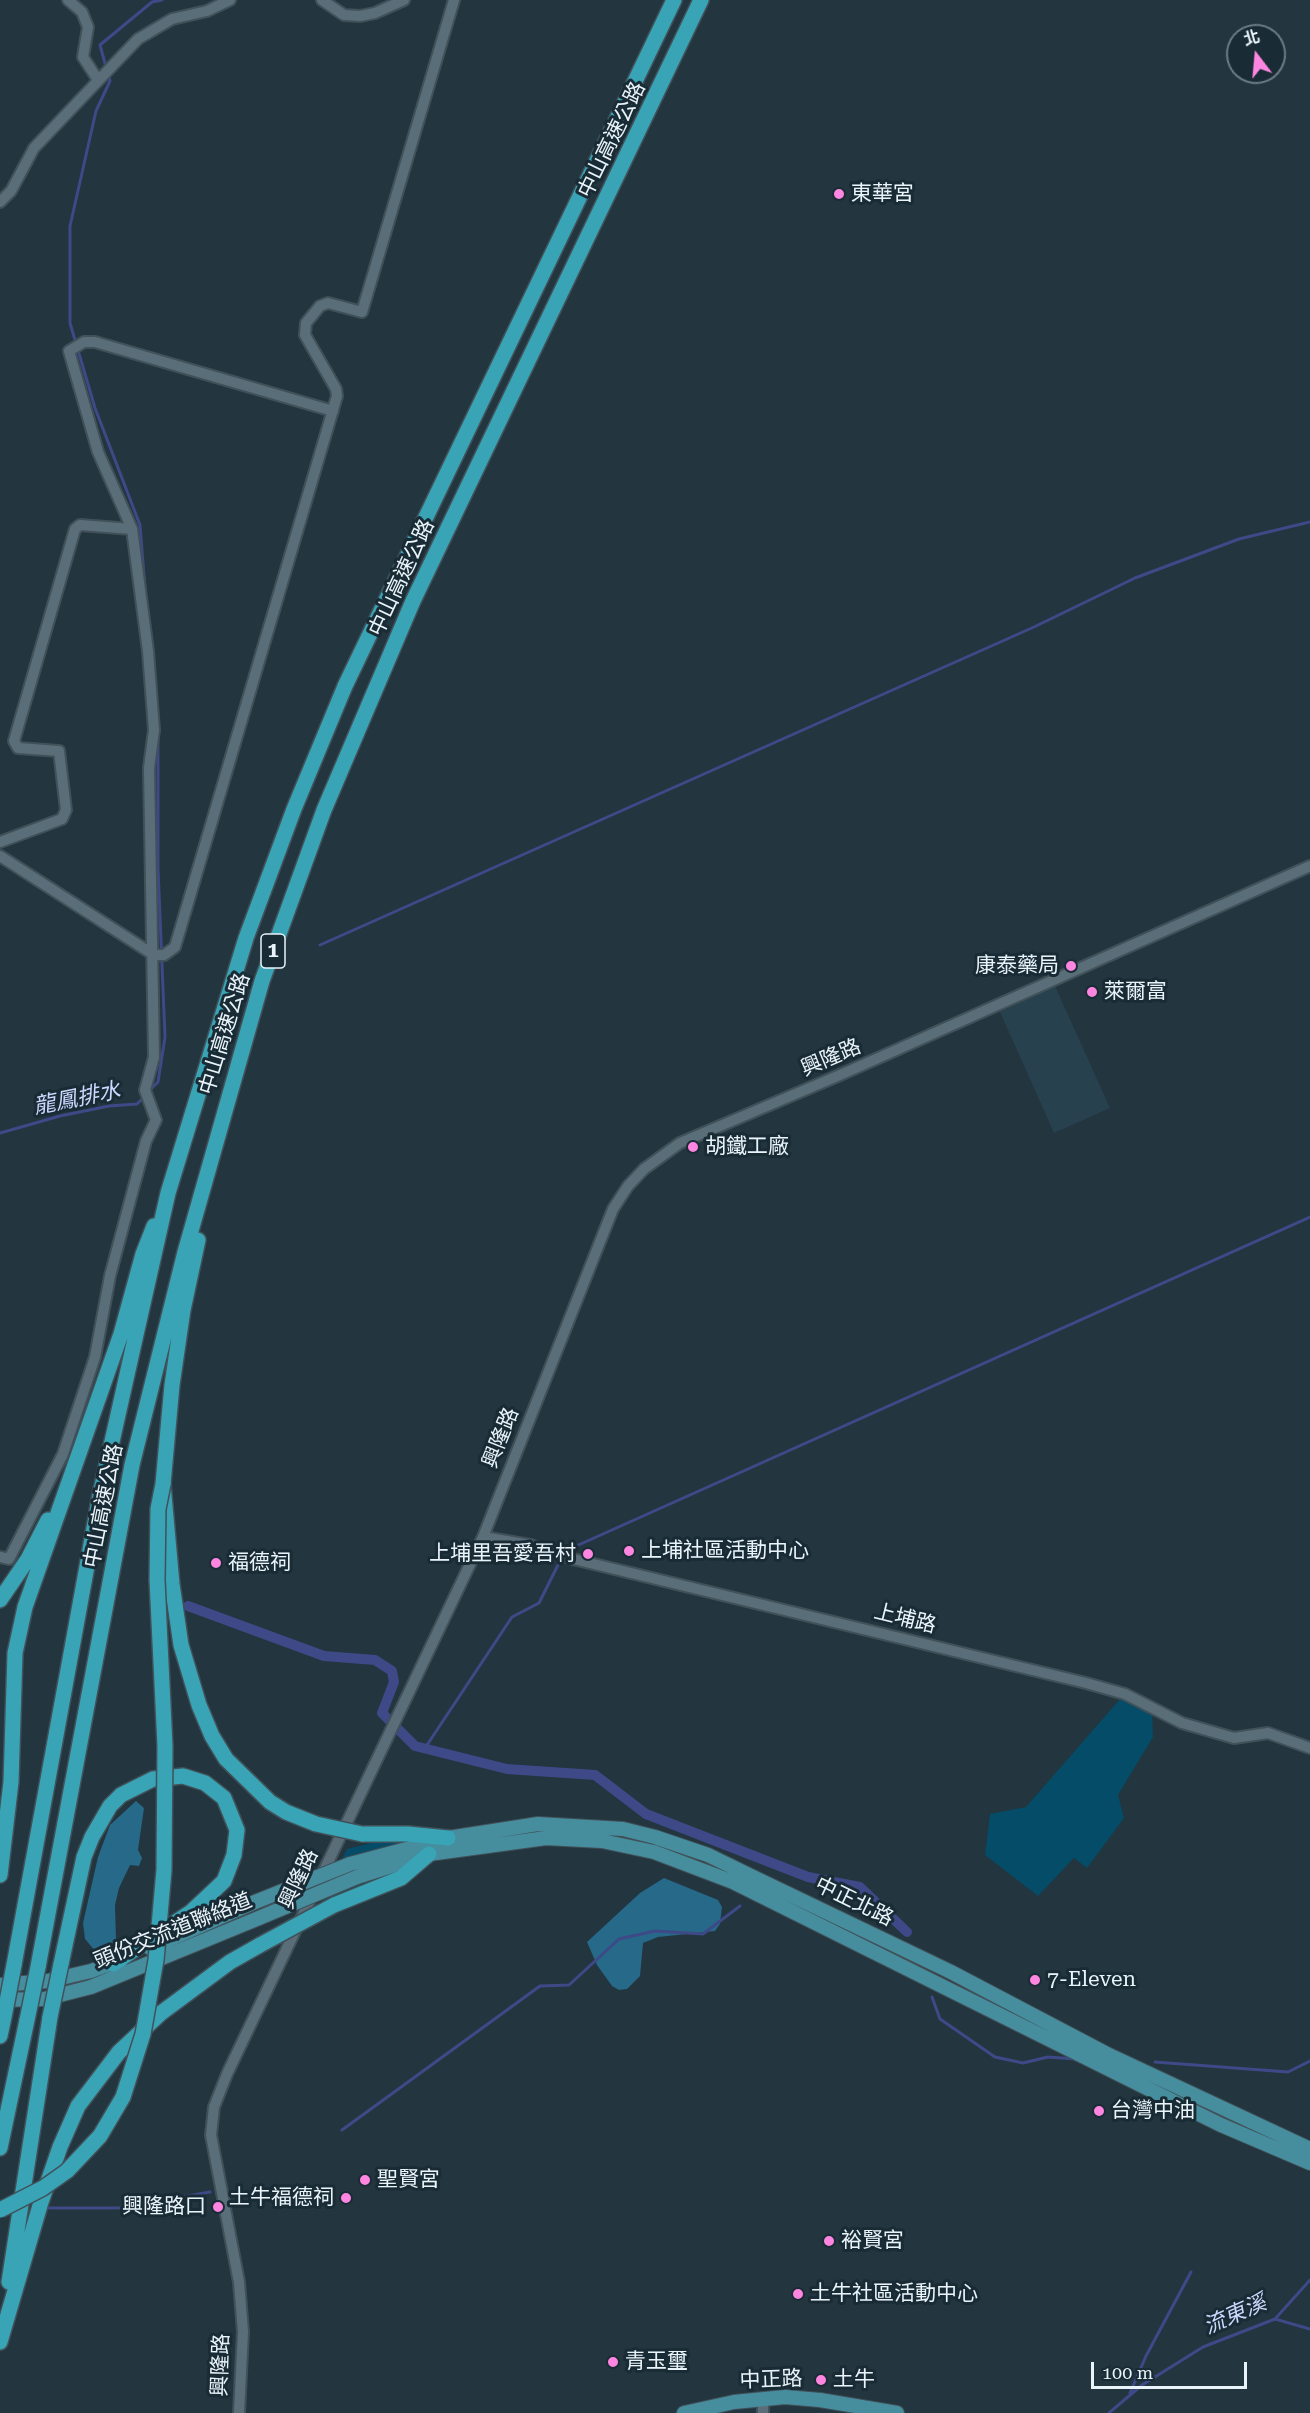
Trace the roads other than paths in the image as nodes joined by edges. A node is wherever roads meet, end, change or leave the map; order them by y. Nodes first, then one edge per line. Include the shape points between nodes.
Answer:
1 (68, 0) edge
2 (231, 0) edge
3 (322, 0) edge
4 (404, 0) edge
5 (454, 0) edge
6 (674, 0) edge
7 (701, 0) edge
8 (100, 78) junction
9 (0, 202) edge
10 (333, 411) junction
11 (132, 529) junction
12 (0, 842) edge
13 (0, 856) edge
14 (1310, 866) edge
15 (154, 955) junction
16 (168, 1193) junction
17 (196, 1216) junction
18 (86, 1435) junction
19 (163, 1484) junction
20 (483, 1537) junction
21 (4, 1558) edge
22 (0, 1600) edge
23 (1310, 1748) edge
24 (448, 1838) junction
25 (1, 1850) edge
26 (429, 1854) junction
27 (350, 1864) joint
28 (0, 1875) edge
29 (357, 1877) joint
30 (113, 1964) junction
31 (0, 1985) edge
32 (0, 2000) edge
33 (0, 2036) edge
34 (0, 2148) edge
35 (1310, 2149) edge
36 (1310, 2163) edge
37 (0, 2210) edge
38 (0, 2317) edge
39 (0, 2342) edge
40 (763, 2398) junction
41 (239, 2413) edge
42 (684, 2413) edge
43 (763, 2413) edge
44 (897, 2413) edge

1 - 8 street via 82,12 88,27 83,57
2 - 8 street via 156,27 138,39
3 - 4 street via 344,15 360,16
5 - 10 street via 362,312 328,303 320,306 306,323 305,335 336,389
6 - 16 highway, 中山高速公路 / 1 via 345,686 246,938
7 - 17 highway, 中山高速公路 / 1 via 413,601 324,810 262,981
8 - 9 street via 34,148 11,191
10 - 11 street via 95,342 76,345 69,351 98,452
10 - 15 street via 175,947 164,955
11 - 12 street via 80,525 75,529 14,741 18,748 59,751 66,810 62,819
11 - 15 street via 154,730 149,779
13 - 15 street
14 - 20 street, 興隆路 via 680,1143 644,1169 613,1209
15 - 21 street via 154,1057 145,1090 156,1120 146,1142 113,1265 95,1357 63,1454
16 - 18 highway via 143,1254 121,1334
16 - 33 highway, 中山高速公路 / 1, bridge via 100,1495
17 - 19 highway via 199,1235 174,1374
17 - 34 highway, 中山高速公路 / 1, bridge via 132,1466
18 - 22 highway via 28,1559
18 - 25 highway via 25,1607 15,1653 11,1782
19 - 24 highway, bridge via 181,1645 199,1705 226,1759 256,1790 286,1812 316,1824 362,1834
19 - 37 highway, bridge via 158,1509 157,1580 165,1746 164,1870 156,1960 143,2034 128,2087 100,2136 67,2171
20 - 23 street, 上埔路 via 530,1545 568,1558 1086,1683 1125,1694 1182,1723 1234,1738 1268,1733
20 - 41 street, 興隆路 via 214,2107 211,2135 239,2282 243,2332
24 - 27 main road, 中正北路
24 - 35 main road, 中正北路 via 493,1829 564,1824 623,1829 681,1845 896,1945 1107,2054
25 - 28 highway
26 - 29 main road, 中正北路
26 - 36 main road, 中正北路 via 511,1841 576,1839 630,1846 675,1859 744,1888 1221,2126
26 - 39 highway, bridge via 401,1878 334,1905 203,1981 119,2052 78,2106 41,2202
27 - 30 main road, 頭份交流道聯絡道, bridge
29 - 32 main road, 頭份交流道聯絡道, bridge via 92,1987 44,1999
30 - 31 main road, 頭份交流道聯絡道 via 48,1981
30 - 38 highway, bridge via 191,1912 224,1881 234,1855 237,1830 224,1798 205,1783 183,1776 153,1779 121,1795 110,1806 84,1857 50,2017 15,2257
40 - 42 main road, 中正路
40 - 43 street
40 - 44 main road, 中正路 via 820,2400

